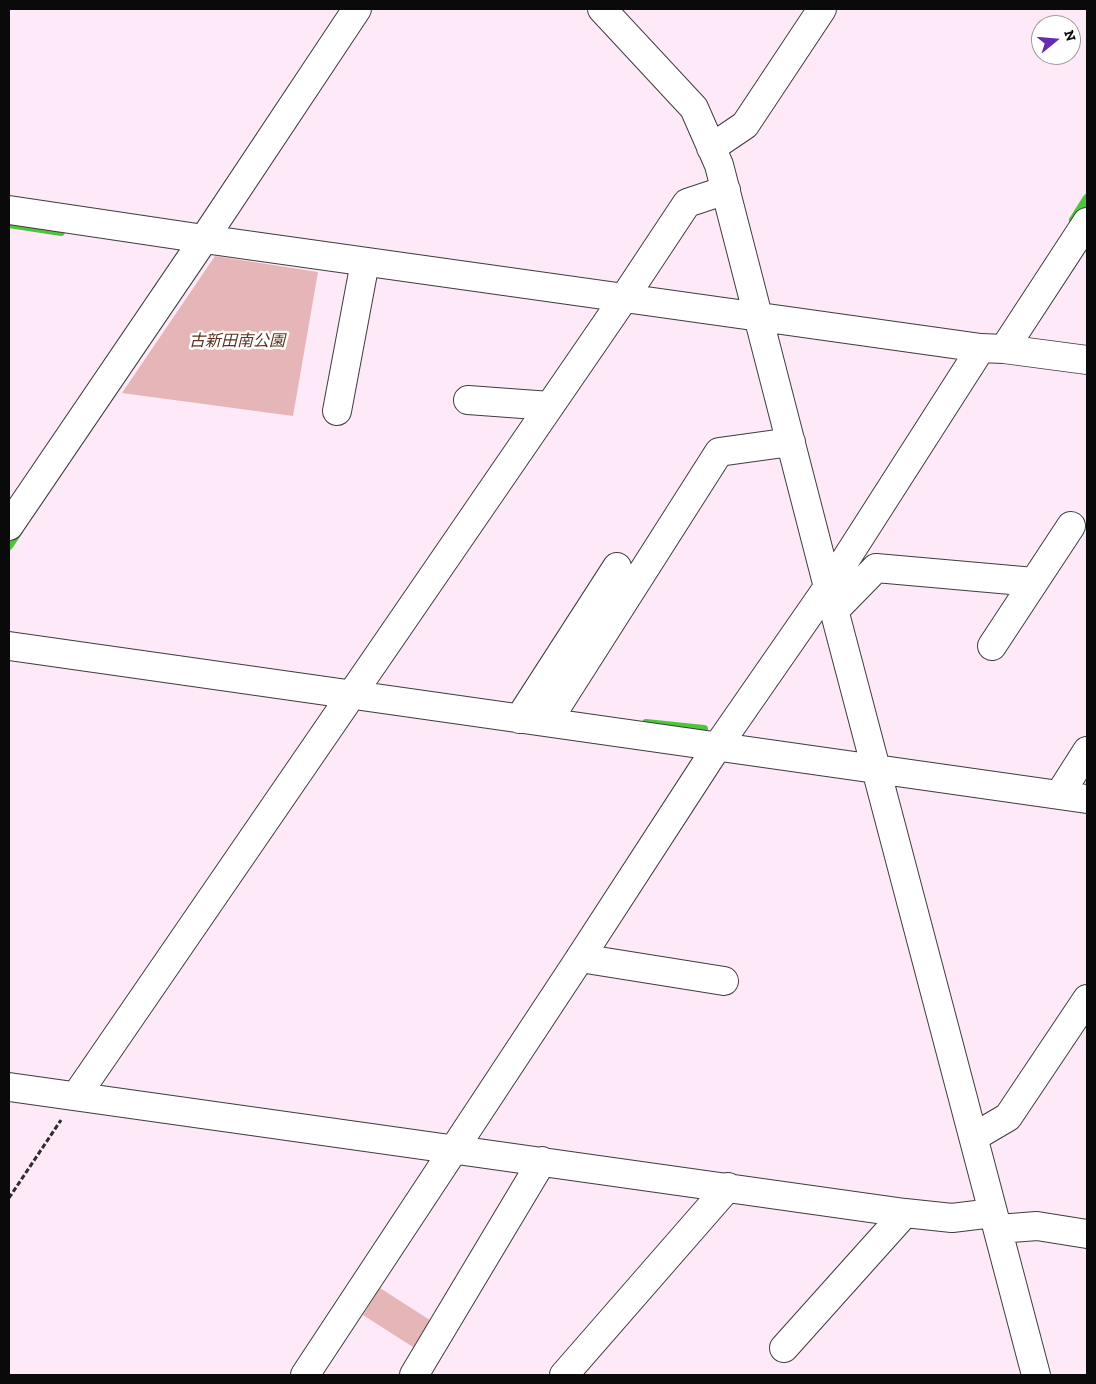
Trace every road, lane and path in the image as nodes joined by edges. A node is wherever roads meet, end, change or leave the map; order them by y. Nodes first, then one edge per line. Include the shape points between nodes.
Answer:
1 (357, 9) edge
2 (602, 9) edge
3 (822, 9) edge
4 (711, 148) junction
5 (726, 190) junction
6 (9, 210) edge
7 (1087, 222) edge
8 (204, 239) junction
9 (365, 262) junction
10 (624, 298) junction
11 (758, 316) junction
12 (992, 349) junction
13 (1087, 360) edge
14 (468, 400) dead end
15 (550, 406) junction
16 (337, 411) dead end
17 (791, 442) junction
18 (9, 526) edge
19 (1071, 526) dead end
20 (617, 567) dead end
21 (1034, 582) junction
22 (831, 598) junction
23 (9, 646) edge
24 (992, 646) dead end
25 (352, 695) junction
26 (556, 708) dead end
27 (519, 719) junction
28 (716, 747) junction
29 (1087, 751) edge
30 (876, 770) junction
31 (1069, 791) edge
32 (580, 958) junction
33 (724, 981) dead end
34 (1087, 999) edge
35 (9, 1087) edge
36 (76, 1096) junction
37 (974, 1137) junction
38 (454, 1148) junction
39 (542, 1161) junction
40 (728, 1187) junction
41 (9, 1198) edge
42 (905, 1212) junction
43 (996, 1221) junction
44 (1087, 1234) edge
45 (784, 1348) dead end
46 (305, 1375) edge
47 (414, 1375) edge
48 (564, 1375) edge
49 (1036, 1375) edge

1 - 8 street
2 - 4 street via 694,108
3 - 4 street via 745,125
4 - 5 street
5 - 10 street via 686,204
5 - 11 street
6 - 8 street
7 - 12 street
8 - 9 street
8 - 18 street
9 - 10 street
9 - 16 street
10 - 11 street
10 - 15 street
11 - 12 street
11 - 17 street
12 - 13 street
12 - 22 street
14 - 15 street
15 - 25 street
17 - 22 street
17 - 26 street via 719,452
19 - 21 street
20 - 27 street
21 - 22 street via 876,568
21 - 24 street
22 - 28 street
22 - 30 street
23 - 25 street
25 - 27 street
25 - 36 street
27 - 28 street
28 - 30 street
28 - 32 street
29 - 31 street
30 - 31 street
30 - 37 street
32 - 33 street
32 - 38 street
34 - 37 street via 1008,1117
35 - 36 street
36 - 38 street
36 - 41 path
37 - 43 street
38 - 39 street
38 - 46 street
39 - 40 street
39 - 47 street
40 - 42 street
40 - 48 street
42 - 43 street
42 - 45 street
43 - 44 street
43 - 49 street

